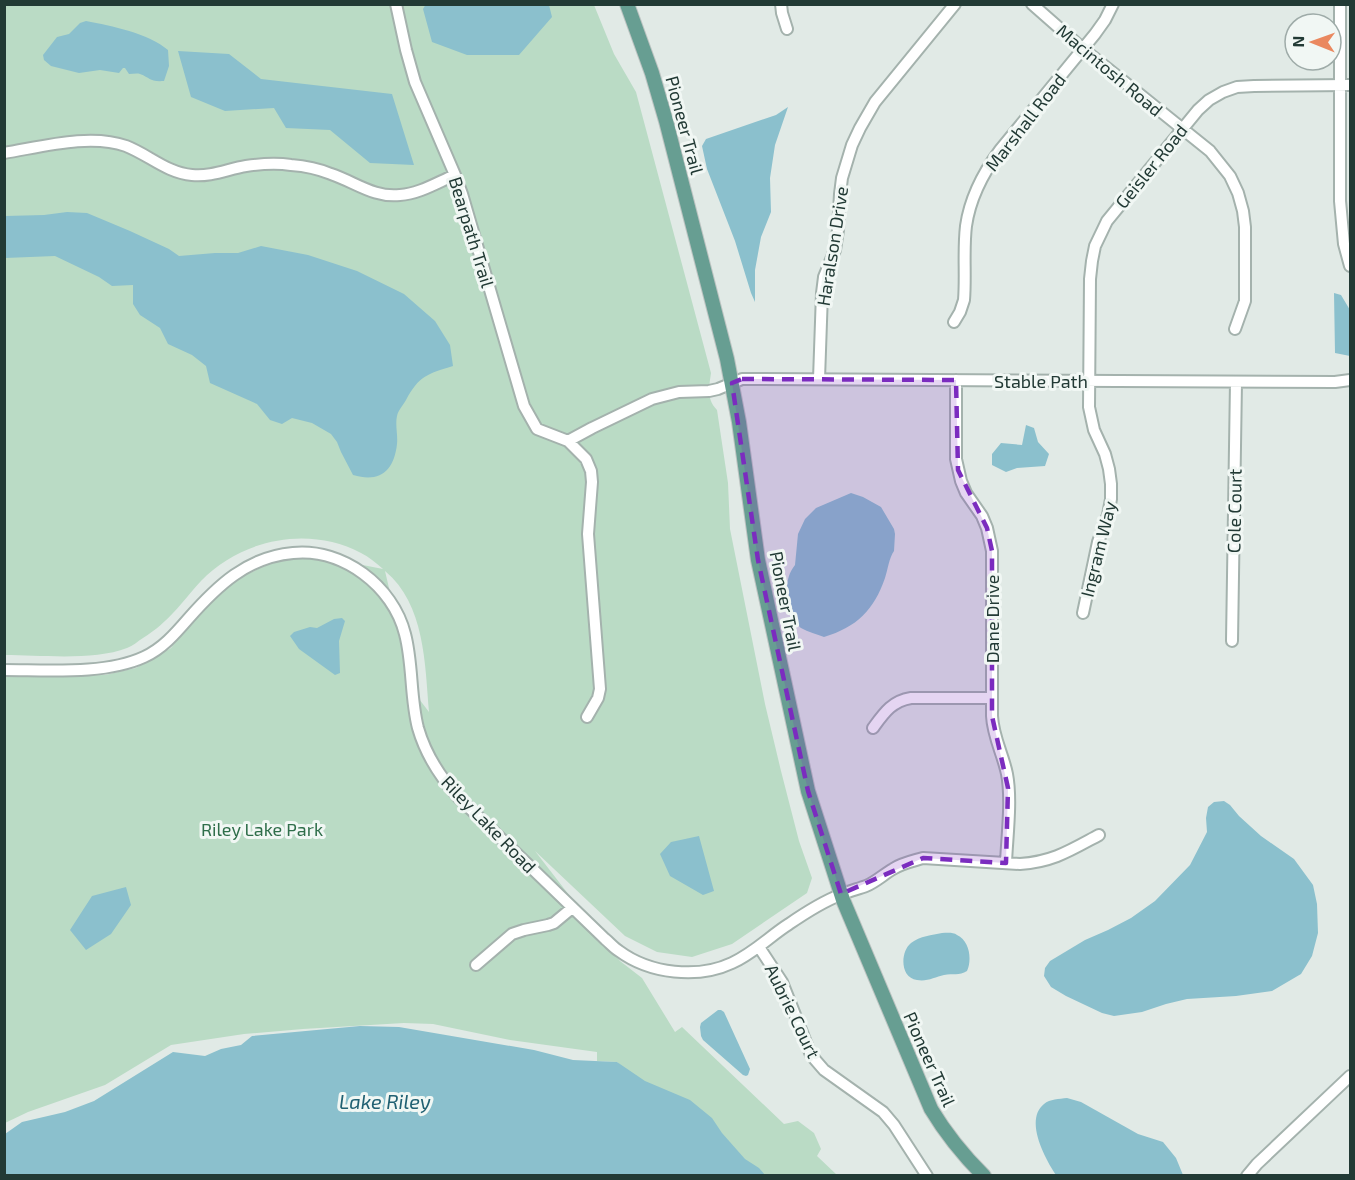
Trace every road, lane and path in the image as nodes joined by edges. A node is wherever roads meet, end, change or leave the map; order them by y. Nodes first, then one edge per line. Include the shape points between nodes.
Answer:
1 (396, 4) edge
2 (627, 4) edge
3 (781, 4) edge
4 (955, 4) edge
5 (1032, 4) edge
6 (1113, 4) edge
7 (1340, 4) edge
8 (787, 29) dead end
9 (1083, 48) junction
10 (1345, 85) edge
11 (1182, 129) junction
12 (4, 153) edge
13 (455, 175) junction
14 (1350, 266) edge
15 (954, 322) dead end
16 (1235, 329) dead end
17 (819, 379) junction
18 (956, 380) junction
19 (1350, 380) edge
20 (1090, 381) junction
21 (1236, 382) junction
22 (732, 383) junction
23 (568, 441) junction
24 (1083, 613) dead end
25 (1232, 641) dead end
26 (4, 670) edge
27 (992, 698) junction
28 (586, 717) dead end
29 (873, 728) dead end
30 (1100, 835) dead end
31 (1006, 863) junction
32 (841, 894) junction
33 (572, 908) junction
34 (759, 947) junction
35 (476, 965) dead end
36 (1350, 1076) edge
37 (927, 1176) edge
38 (984, 1176) edge
39 (1247, 1176) edge

1 - 13 street, Bearpath Trail via 416,82
2 - 22 main road, Pioneer Trail via 666,121
3 - 8 street
4 - 17 street, Haralson Drive via 876,102 852,145 841,186 835,250 824,277
5 - 9 street, Macintosh Road
6 - 9 street, Marshall Road
7 - 10 street
9 - 11 street, Macintosh Road
9 - 15 street, Marshall Road via 1000,150 978,185 966,226 964,300
10 - 11 street, Geisler Road via 1237,87 1209,100
10 - 14 street via 1341,220
11 - 16 street, Macintosh Road via 1219,161 1230,176 1244,211 1245,301
11 - 20 street, Geisler Road via 1107,220 1095,246 1090,279
12 - 13 street via 74,142 107,142 124,145 181,174 210,175 246,166 290,165 332,174 390,196 415,192
13 - 23 street, Bearpath Trail via 524,406 537,429
17 - 18 street, Stable Path
17 - 22 street, Stable Path via 742,379
18 - 20 street, Stable Path
18 - 27 street, Dane Drive via 958,470 966,493 982,516 992,550
19 - 21 street, Stable Path
20 - 21 street, Stable Path
20 - 24 street, Ingram Way via 1090,418 1110,469 1111,499
21 - 25 street, Cole Court
22 - 23 street via 718,389 652,399
22 - 32 main road, Pioneer Trail via 765,596 808,792
23 - 28 street, Bearpath Trail via 586,459 592,483 588,534 600,690
26 - 33 street, Riley Lake Road via 89,669 127,664 159,649 206,600 237,572 255,562 296,552 337,559 373,580 398,613 409,653 417,725 444,782
27 - 29 street via 903,699 886,709
27 - 31 street, Dane Drive via 992,727 1008,788
30 - 31 street, Riley Lake Road via 1049,860
31 - 32 street, Riley Lake Road via 923,858 893,869 867,886
32 - 34 street, Riley Lake Road via 787,924
32 - 38 main road, Pioneer Trail via 931,1109 962,1154
33 - 34 street, Riley Lake Road via 620,952 654,968 706,971 732,963
33 - 35 street via 548,926 513,934
34 - 37 street, Aubrie Court via 782,982 811,1055 824,1071 883,1112
36 - 39 street

